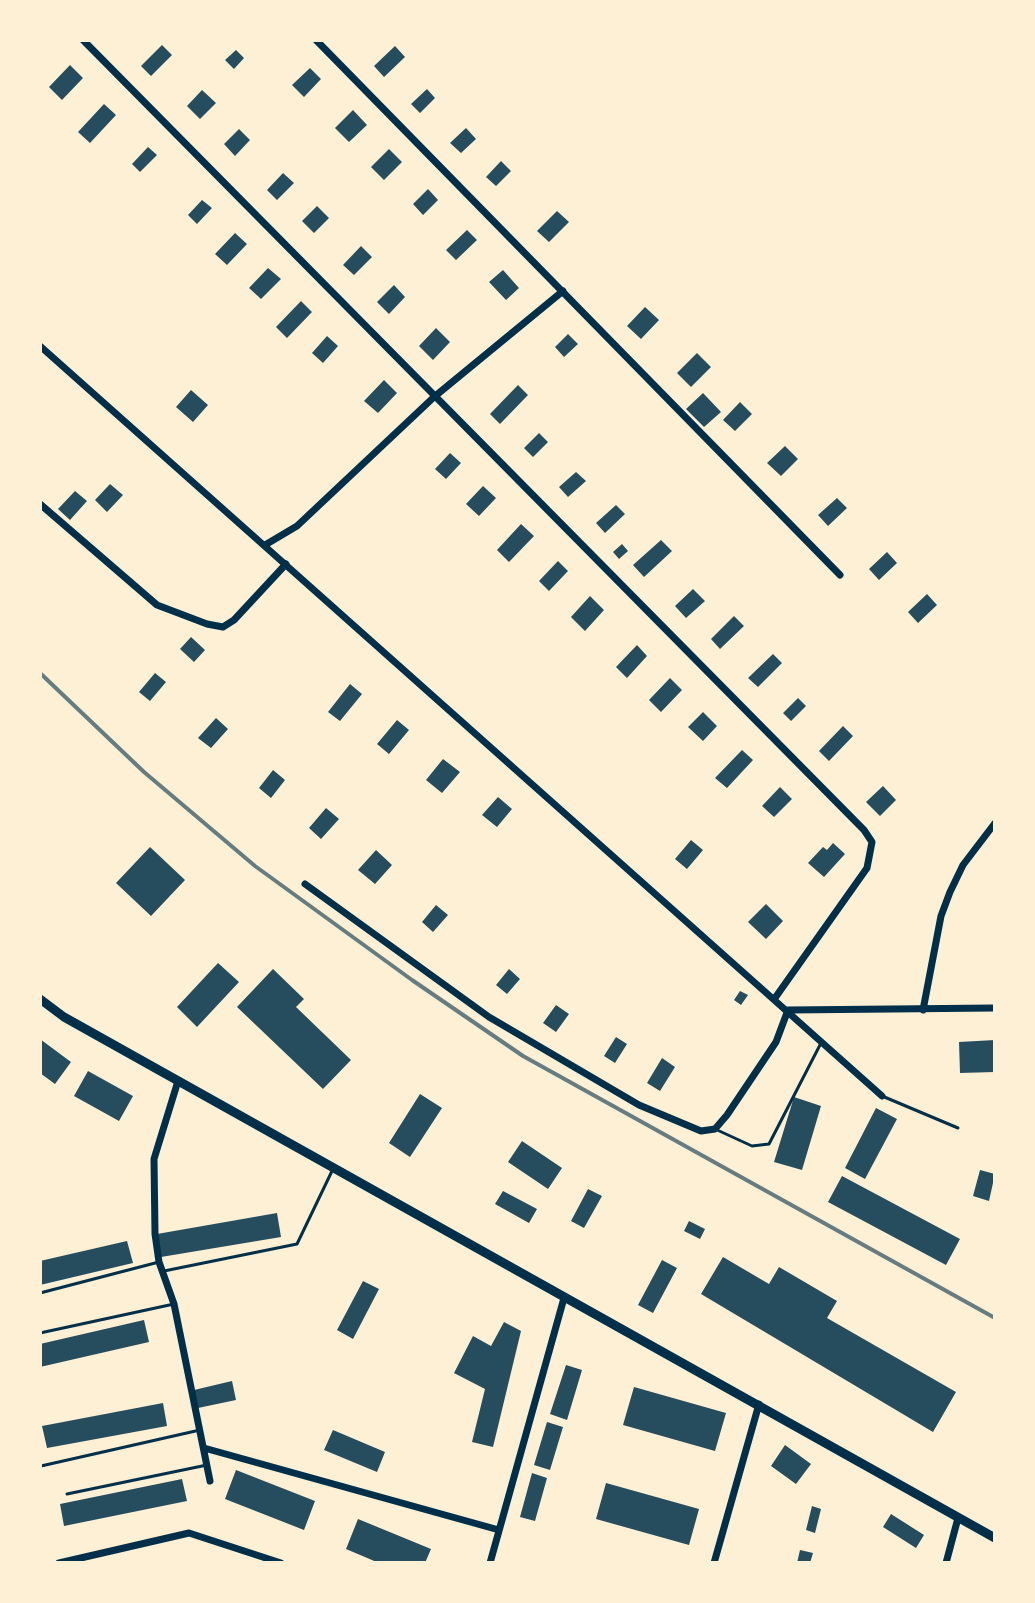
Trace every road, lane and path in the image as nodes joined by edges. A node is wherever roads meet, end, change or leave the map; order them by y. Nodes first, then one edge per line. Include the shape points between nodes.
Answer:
1 (83, 40) edge
2 (316, 40) edge
3 (563, 291) junction
4 (40, 346) edge
5 (434, 397) junction
6 (40, 504) edge
7 (265, 545) junction
8 (286, 564) junction
9 (840, 575) dead end
10 (995, 823) edge
11 (305, 884) dead end
12 (775, 998) junction
13 (42, 1005) edge
14 (995, 1008) edge
15 (788, 1010) junction
16 (923, 1010) junction
17 (822, 1041) junction
18 (178, 1081) junction
19 (882, 1096) joint
20 (958, 1128) dead end
21 (715, 1129) junction
22 (333, 1168) junction
23 (159, 1262) junction
24 (164, 1271) junction
25 (40, 1293) edge
26 (564, 1298) junction
27 (174, 1304) junction
28 (40, 1333) edge
29 (759, 1404) junction
30 (200, 1430) junction
31 (204, 1448) junction
32 (207, 1465) junction
33 (41, 1466) edge
34 (210, 1481) dead end
35 (67, 1494) dead end
36 (958, 1518) junction
37 (499, 1530) junction
38 (995, 1538) edge
39 (59, 1563) edge
40 (281, 1563) edge
41 (490, 1563) edge
42 (714, 1563) edge
43 (946, 1563) edge

1 - 5 street
2 - 3 street
3 - 5 street
3 - 9 street
4 - 7 street
5 - 7 street via 297,526
5 - 12 street via 872,842 867,868
6 - 8 street via 157,605 207,624 223,627 234,620
7 - 8 street
8 - 12 street
10 - 16 street via 950,892
11 - 21 street via 489,1017 639,1105 691,1129
12 - 15 street
13 - 18 street
14 - 16 street
15 - 16 street
15 - 17 street
15 - 21 street via 776,1042
17 - 19 street
17 - 21 lane via 769,1144 752,1146
18 - 22 street
18 - 23 street via 154,1159
19 - 20 lane
22 - 24 lane via 297,1244
22 - 26 street
23 - 24 street
23 - 25 lane
24 - 27 street
26 - 29 street
26 - 37 street
27 - 28 lane
27 - 30 street
29 - 36 street
29 - 42 street
30 - 31 street
30 - 33 lane
31 - 32 street
31 - 37 street
32 - 34 street
32 - 35 lane
36 - 38 street
36 - 43 street
37 - 41 street
39 - 40 street via 189,1533

